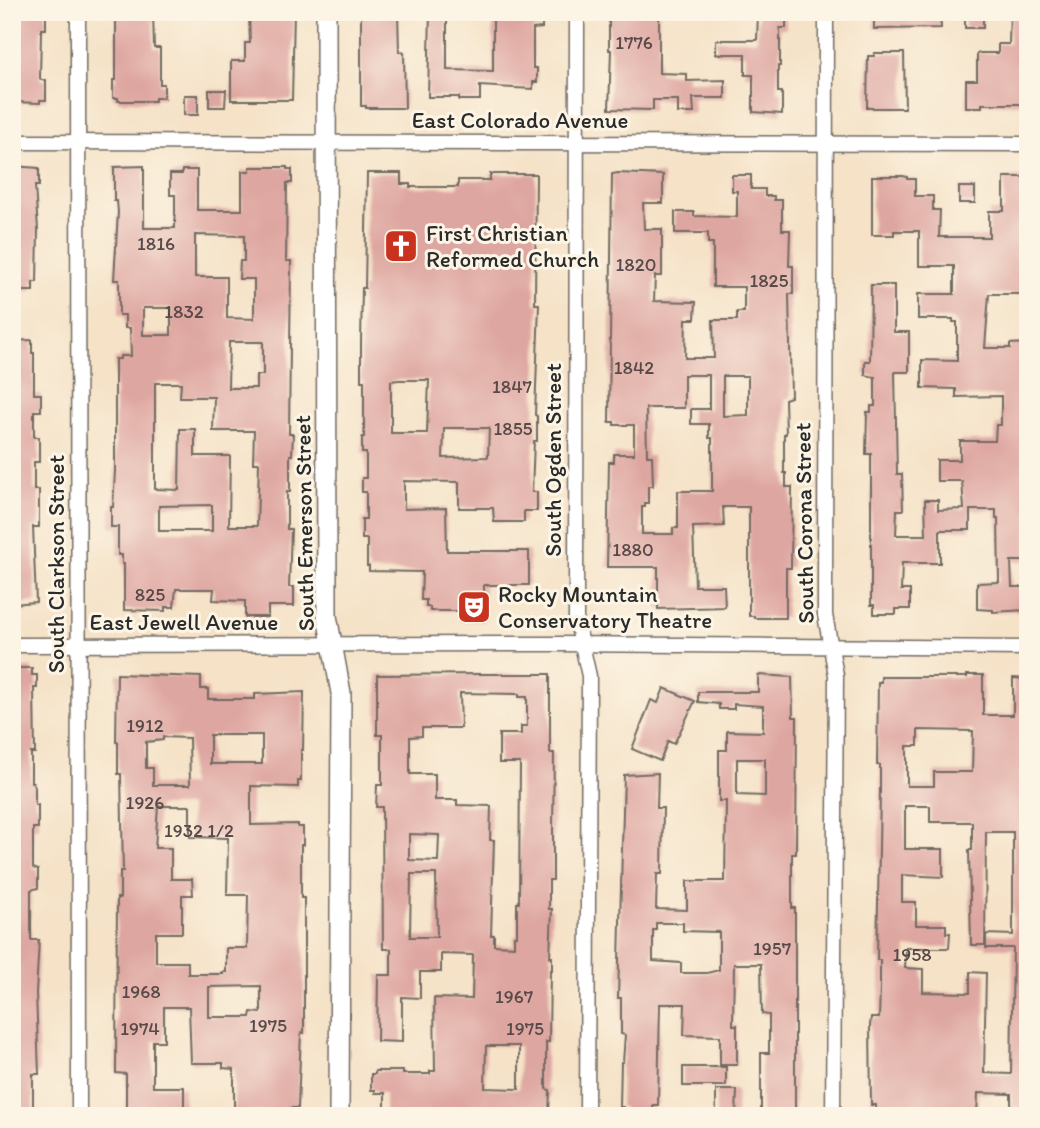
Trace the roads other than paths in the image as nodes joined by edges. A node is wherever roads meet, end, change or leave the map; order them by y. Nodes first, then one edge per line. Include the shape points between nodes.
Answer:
1 (78, 12) edge
2 (326, 12) edge
3 (577, 12) edge
4 (826, 12) edge
5 (12, 142) edge
6 (78, 142) junction
7 (326, 142) junction
8 (576, 143) junction
9 (825, 143) junction
10 (1028, 144) edge
11 (78, 645) junction
12 (331, 645) junction
13 (582, 645) junction
14 (12, 646) edge
15 (831, 647) junction
16 (1028, 648) edge
17 (79, 1116) edge
18 (339, 1116) edge
19 (587, 1116) edge
20 (833, 1116) edge

1 - 6 street, South Clarkson Street
2 - 7 street, South Emerson Street
3 - 8 street, South Ogden Street
4 - 9 street, South Corona Street
5 - 6 street, East Colorado Avenue
6 - 7 street, East Colorado Avenue
6 - 11 street, South Clarkson Street
7 - 8 street, East Colorado Avenue
7 - 12 street, South Emerson Street via 327,616
8 - 9 street, East Colorado Avenue
8 - 13 street, South Ogden Street via 576,618
9 - 10 street, East Colorado Avenue
9 - 15 street, South Corona Street via 825,615
11 - 12 street, East Jewell Avenue
11 - 14 street, East Jewell Avenue
11 - 17 street, South Clarkson Street
12 - 13 street, East Jewell Avenue
12 - 18 street, South Emerson Street via 341,693
13 - 15 street, East Jewell Avenue
13 - 19 street, South Ogden Street via 589,676
15 - 16 street, East Jewell Avenue
15 - 20 street, South Corona Street via 836,675

